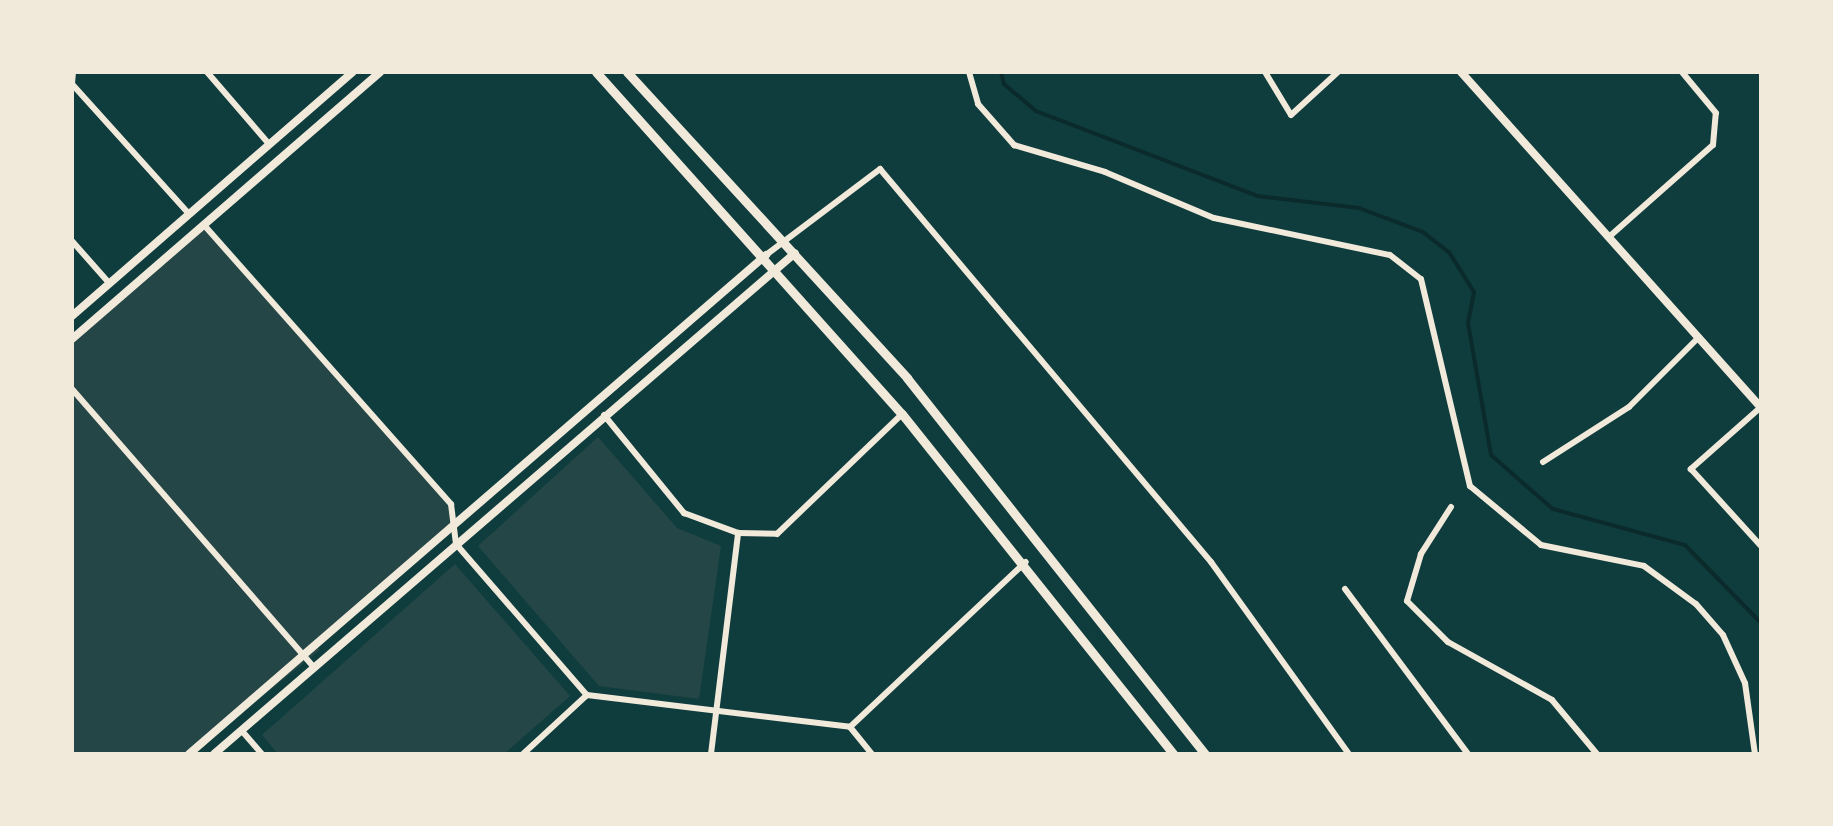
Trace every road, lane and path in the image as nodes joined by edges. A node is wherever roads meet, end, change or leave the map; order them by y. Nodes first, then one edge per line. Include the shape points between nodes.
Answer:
1 (73, 72) edge
2 (207, 72) edge
3 (353, 72) edge
4 (380, 72) edge
5 (596, 72) edge
6 (627, 72) edge
7 (969, 72) edge
8 (1265, 72) edge
9 (1338, 72) edge
10 (1461, 72) edge
11 (1682, 72) edge
12 (72, 84) edge
13 (269, 144) junction
14 (189, 214) junction
15 (204, 225) junction
16 (1610, 236) junction
17 (783, 240) junction
18 (72, 241) edge
19 (795, 253) junction
20 (766, 255) junction
21 (777, 268) junction
22 (110, 284) junction
23 (72, 316) edge
24 (1699, 337) junction
25 (72, 339) edge
26 (72, 389) edge
27 (1761, 407) edge
28 (902, 414) junction
29 (604, 415) junction
30 (1543, 462) dead end
31 (1451, 507) dead end
32 (455, 522) junction
33 (738, 533) junction
34 (456, 544) junction
35 (1761, 546) edge
36 (1026, 562) junction
37 (1345, 589) dead end
38 (304, 655) junction
39 (314, 667) junction
40 (587, 695) junction
41 (717, 710) junction
42 (850, 727) junction
43 (242, 731) junction
44 (189, 754) edge
45 (214, 754) edge
46 (262, 754) edge
47 (523, 754) edge
48 (711, 754) edge
49 (872, 754) edge
50 (1173, 754) edge
51 (1205, 754) edge
52 (1349, 754) edge
53 (1468, 754) edge
54 (1597, 754) edge
55 (1755, 754) edge

1 - 12 street
2 - 13 street
3 - 13 street
4 - 15 street
5 - 20 main road
6 - 17 main road
7 - 55 street via 978,104 1014,145 1105,172 1214,218 1390,255 1421,279 1470,486 1541,545 1644,566 1696,604 1723,635 1745,683
8 - 9 street via 1291,115
10 - 16 street
11 - 16 street via 1716,113 1713,145
12 - 14 street
13 - 14 street
14 - 22 street
15 - 25 street
15 - 32 street via 451,504
16 - 24 street
17 - 19 main road
17 - 20 street
17 - 52 street via 880,169 1211,562
18 - 22 street
19 - 21 street
19 - 51 main road via 907,378
20 - 21 main road
20 - 32 street
21 - 28 main road
21 - 29 street
22 - 23 street
24 - 27 street
24 - 30 street via 1629,407
26 - 38 street
27 - 35 street via 1691,469
28 - 33 street via 777,534
28 - 36 main road
29 - 33 street via 684,513
29 - 34 street
31 - 54 street via 1421,554 1407,601 1448,642 1552,700
32 - 34 street
32 - 38 street
33 - 41 street
34 - 39 street
34 - 40 street
36 - 42 street
36 - 50 main road
37 - 53 street
38 - 39 street
38 - 44 street
39 - 43 street
40 - 41 street
40 - 47 street
41 - 42 street
41 - 48 street
42 - 49 street
43 - 45 street
43 - 46 street

